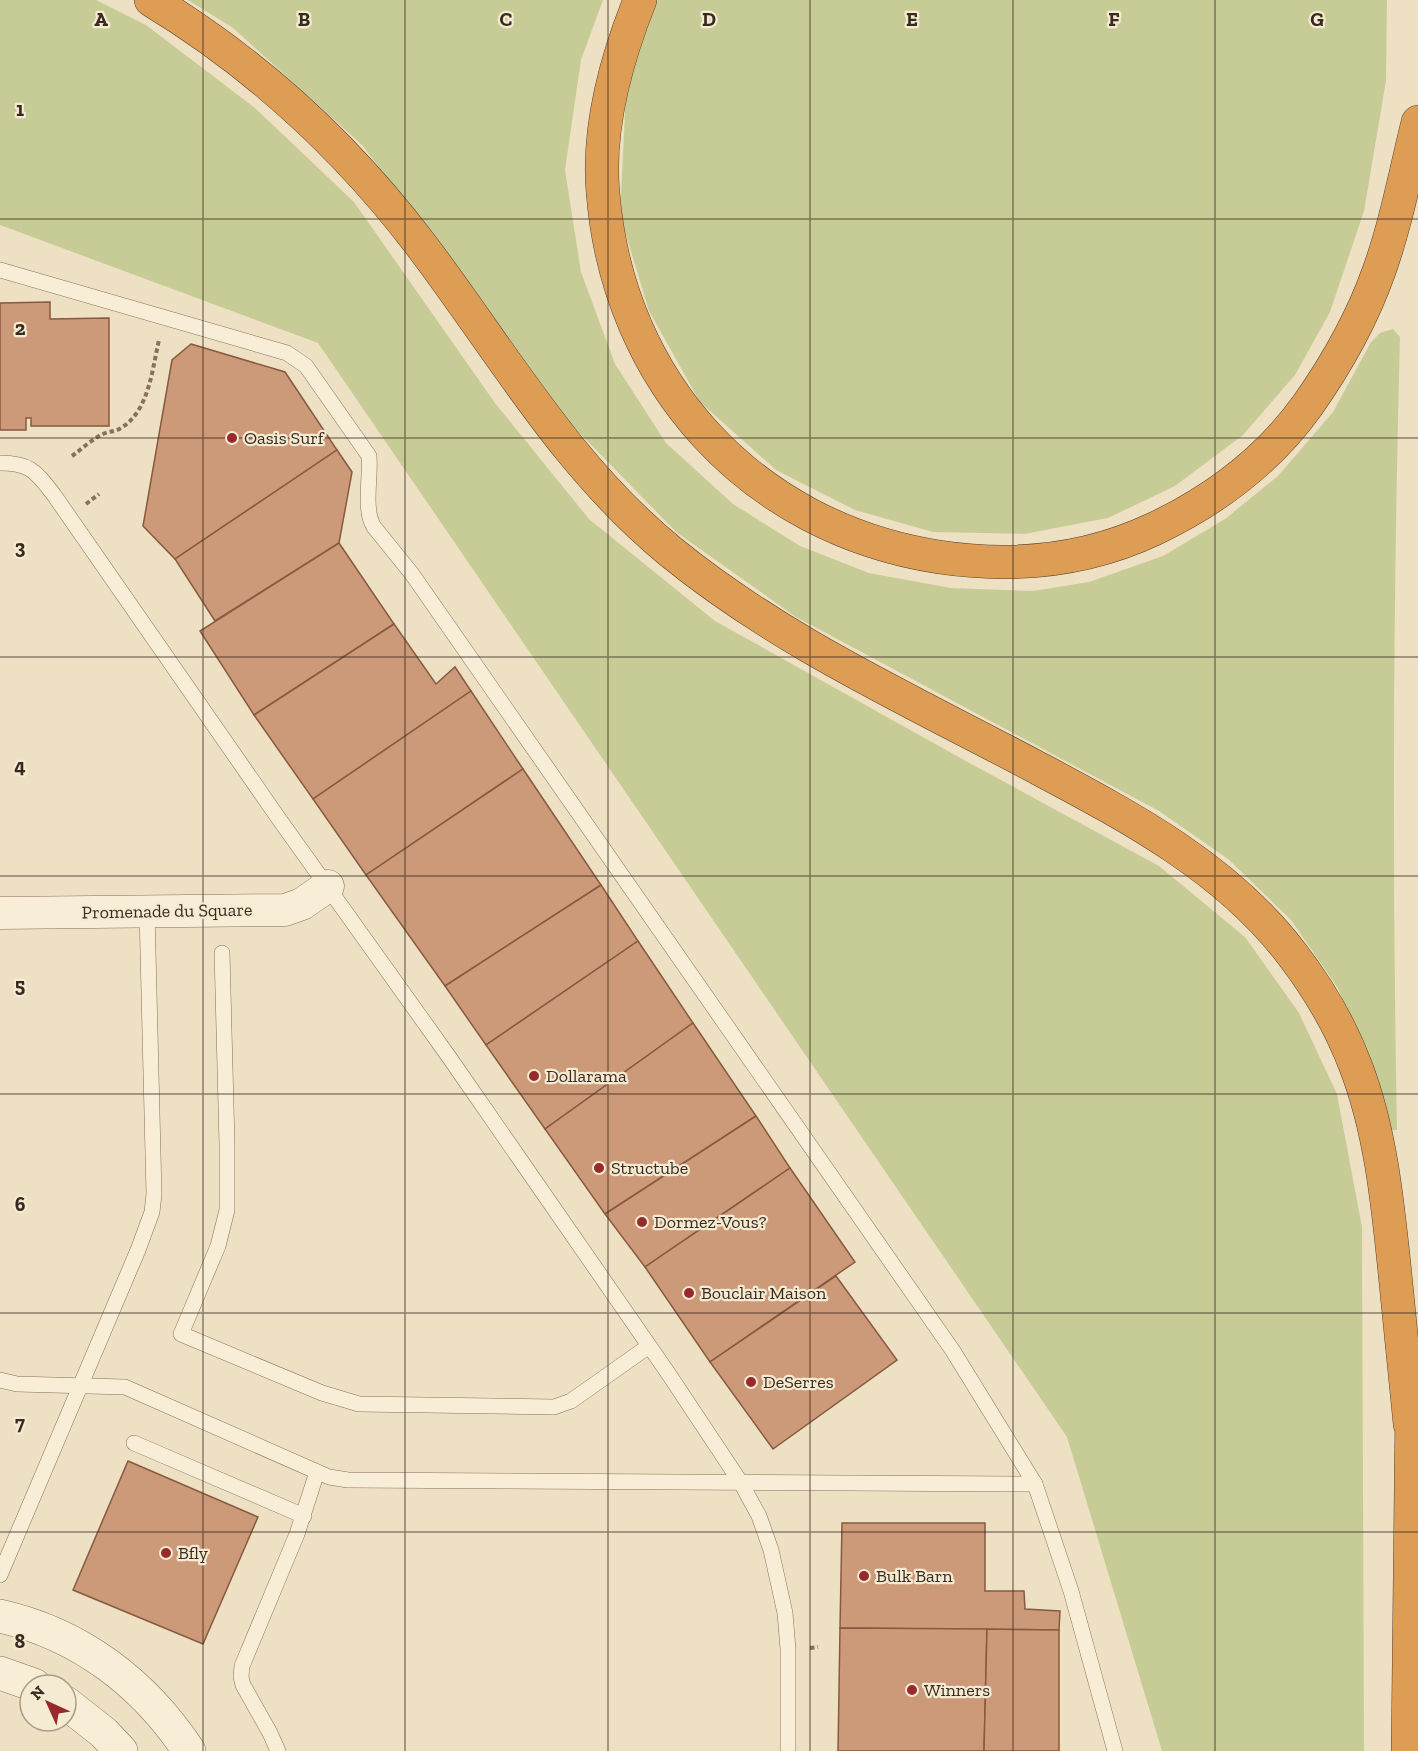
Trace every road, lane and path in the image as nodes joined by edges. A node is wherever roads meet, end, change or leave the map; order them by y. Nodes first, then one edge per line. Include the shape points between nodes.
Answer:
1 (151, 0) edge
2 (640, 0) edge
3 (1418, 122) edge
4 (0, 270) edge
5 (161, 331) dead end
6 (72, 456) dead end
7 (0, 463) edge
8 (328, 886) junction
9 (147, 911) junction
10 (0, 913) edge
11 (222, 953) dead end
12 (1418, 1278) edge
13 (649, 1346) junction
14 (0, 1380) edge
15 (80, 1386) junction
16 (1410, 1424) junction
17 (134, 1443) dead end
18 (317, 1472) junction
19 (741, 1483) junction
20 (1035, 1484) junction
21 (304, 1516) junction
22 (0, 1575) edge
23 (0, 1616) edge
24 (0, 1673) edge
25 (18, 1679) edge
26 (78, 1711) edge
27 (122, 1751) edge
28 (189, 1751) edge
29 (278, 1751) edge
30 (788, 1751) edge
31 (1115, 1751) edge
32 (1408, 1751) edge

1 - 16 highway via 257,73 347,157 425,250 569,450 622,508 669,551 723,593 791,636 1132,819 1222,881 1270,928 1331,1013 1367,1099 1386,1191
2 - 3 highway via 615,76 604,145 602,190 618,275 648,353 669,390 694,422 742,472 806,513 844,531 889,547 929,555 1014,562 1100,550 1176,518 1247,470 1306,408 1354,330 1381,266
4 - 20 lane via 287,353 306,366 369,456 368,507 374,527 419,584 952,1351
5 - 6 path via 147,391 133,418
7 - 8 lane via 20,464 37,473
8 - 9 street, Promenade du Square via 302,904 285,910
8 - 13 lane
9 - 10 street, Promenade du Square
9 - 15 lane via 152,1212
11 - 13 lane via 227,1210 218,1246 181,1334 322,1393 359,1404 554,1407 571,1401
12 - 16 highway
13 - 19 lane
14 - 15 lane
15 - 18 lane via 125,1387
15 - 22 lane
16 - 32 highway
17 - 21 lane
18 - 19 lane via 348,1480
18 - 21 lane
19 - 20 lane
19 - 30 lane via 771,1550 785,1613
20 - 31 lane via 1071,1591
21 - 29 lane via 242,1666 243,1685
23 - 28 street via 58,1635 114,1668 152,1702
24 - 25 street
26 - 27 street

